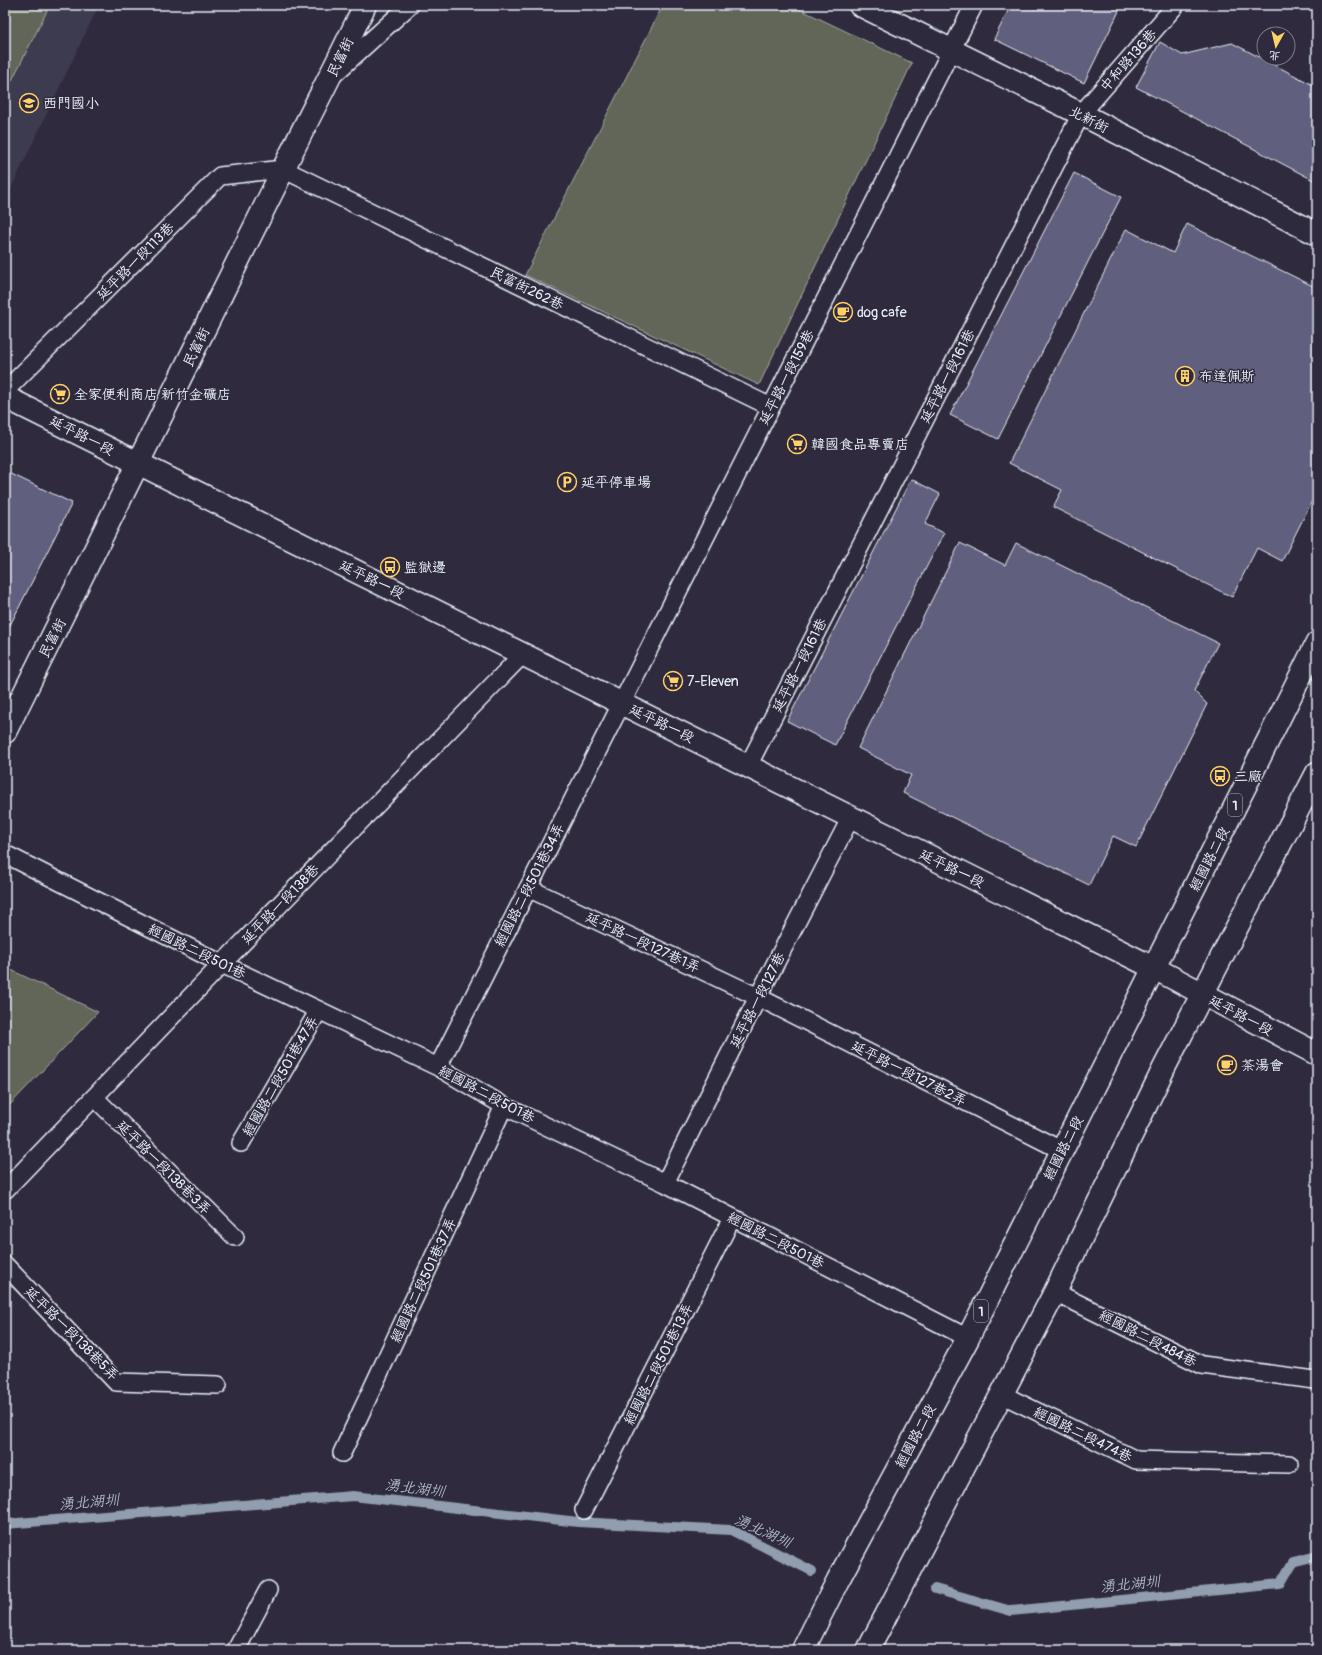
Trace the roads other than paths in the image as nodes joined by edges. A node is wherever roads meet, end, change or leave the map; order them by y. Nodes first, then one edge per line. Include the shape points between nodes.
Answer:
1 (365, 5) edge
2 (410, 5) edge
3 (860, 5) edge
4 (974, 5) edge
5 (1176, 5) edge
6 (951, 51) junction
7 (330, 78) junction
8 (1081, 114) junction
9 (283, 169) junction
10 (1317, 234) edge
11 (5, 391) edge
12 (5, 397) edge
13 (771, 407) junction
14 (139, 464) junction
15 (1317, 643) edge
16 (523, 654) junction
17 (621, 703) junction
18 (5, 732) edge
19 (748, 766) junction
20 (1317, 773) edge
21 (851, 818) junction
22 (5, 854) edge
23 (528, 888) junction
24 (222, 964) junction
25 (1154, 968) junction
26 (1202, 994) junction
27 (758, 997) junction
28 (319, 1010) junction
29 (1317, 1054) edge
30 (438, 1067) junction
31 (94, 1097) junction
32 (504, 1106) junction
33 (241, 1143) dead end
34 (1061, 1150) junction
35 (664, 1183) junction
36 (5, 1190) edge
37 (732, 1218) junction
38 (234, 1237) dead end
39 (5, 1265) edge
40 (1055, 1292) junction
41 (968, 1338) junction
42 (1315, 1380) dead end
43 (218, 1385) dead end
44 (1001, 1394) junction
45 (342, 1454) dead end
46 (1289, 1464) dead end
47 (584, 1510) dead end
48 (268, 1590) dead end
49 (236, 1650) edge
50 (803, 1650) edge
51 (868, 1650) edge

1 - 7 street, 民富街
2 - 7 lane
3 - 6 street, 北新街
4 - 6 lane, 延平路一段159巷
5 - 8 lane, 中和路136巷
6 - 8 street, 北新街
6 - 13 lane, 延平路一段159巷
7 - 9 street, 民富街
8 - 10 street, 北新街
8 - 19 lane, 延平路一段161巷
9 - 11 lane, 延平路一段113巷 via 220,176
9 - 13 lane, 民富街262巷
9 - 14 street, 民富街
12 - 14 street, 延平路一段
13 - 17 lane, 延平路一段159巷
14 - 16 street, 延平路一段
14 - 18 street, 民富街
15 - 25 street, 經國路二段 / 1
16 - 17 street, 延平路一段
16 - 24 lane, 延平路一段138巷
17 - 19 street, 延平路一段
17 - 23 lane, 經國路二段501巷34弄
19 - 21 street, 延平路一段
20 - 26 street
21 - 25 street, 延平路一段
21 - 27 lane, 延平路一段127巷
22 - 24 lane, 經國路二段501巷
23 - 27 lane, 延平路一段127巷1弄
23 - 30 lane, 經國路二段501巷34弄
24 - 28 lane, 經國路二段501巷
24 - 31 lane, 延平路一段138巷
25 - 26 street, 延平路一段
25 - 34 street, 經國路二段 / 1
26 - 29 street, 延平路一段
26 - 40 street
27 - 34 lane, 延平路一段127巷2弄
27 - 35 lane, 延平路一段127巷
28 - 30 lane, 經國路二段501巷
28 - 33 lane, 經國路二段501巷47弄
30 - 32 lane, 經國路二段501巷
31 - 36 lane, 延平路一段138巷
31 - 38 lane, 延平路一段138巷3弄
32 - 35 lane, 經國路二段501巷
32 - 45 lane, 經國路二段501巷37弄
34 - 41 street, 經國路二段 / 1
35 - 37 lane, 經國路二段501巷
37 - 41 lane, 經國路二段501巷
37 - 47 lane, 經國路二段501巷13弄
39 - 43 lane, 延平路一段138巷5弄 via 116,1382
40 - 42 lane, 經國路二段484巷 via 1202,1365
40 - 44 street
41 - 50 street, 經國路二段 / 1
44 - 46 lane, 經國路二段474巷 via 1136,1460
44 - 51 street
48 - 49 lane

